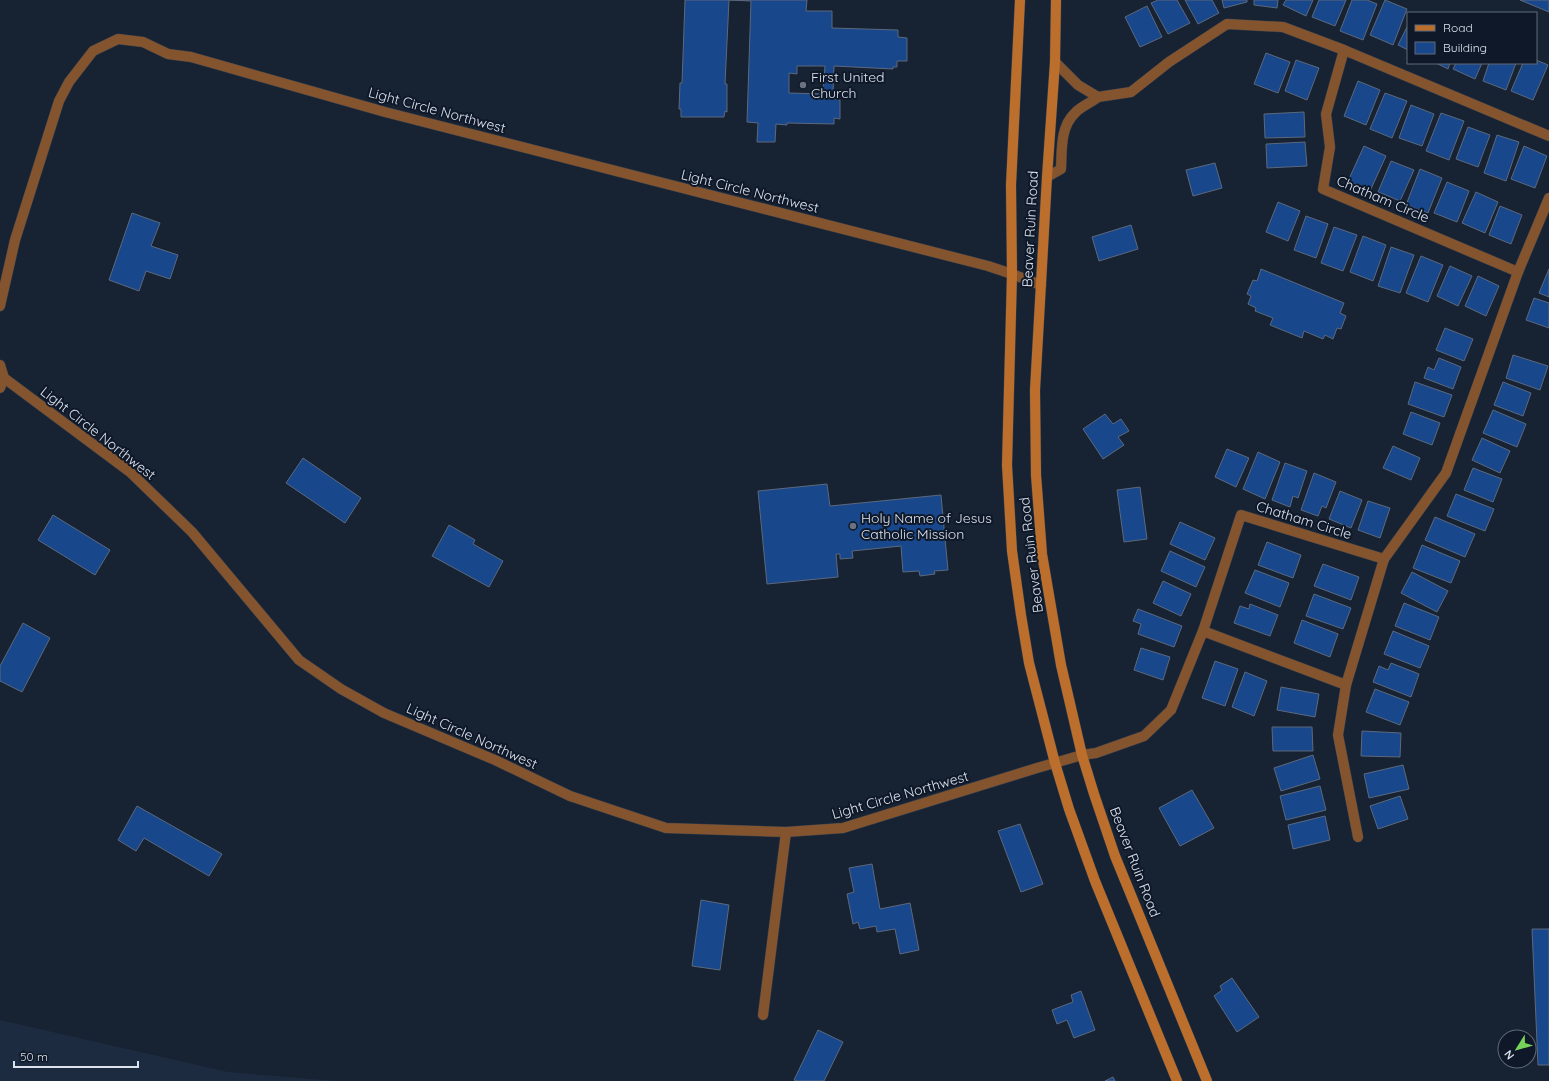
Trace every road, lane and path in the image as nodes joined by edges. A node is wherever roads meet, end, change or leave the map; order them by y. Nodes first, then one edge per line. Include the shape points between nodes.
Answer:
1 (1020, 0) edge
2 (1056, 0) edge
3 (1344, 50) junction
4 (1055, 62) junction
5 (1098, 97) junction
6 (1549, 136) edge
7 (1047, 177) junction
8 (1549, 198) edge
9 (1518, 272) junction
10 (1012, 274) junction
11 (1041, 285) junction
12 (0, 306) edge
13 (0, 365) edge
14 (4, 378) junction
15 (0, 388) edge
16 (1384, 558) junction
17 (1203, 631) junction
18 (1346, 685) junction
19 (1082, 755) junction
20 (1055, 763) junction
21 (786, 832) junction
22 (1358, 837) dead end
23 (762, 1015) dead end
24 (1177, 1081) edge
25 (1207, 1081) edge

1 - 10 main road, Beaver Ruin Road via 1011,185
2 - 4 main road, Beaver Ruin Road
3 - 5 street via 1283,28 1227,24 1169,62 1131,92
3 - 6 street
3 - 9 street, Chatham Circle via 1326,114 1330,147 1323,189
4 - 5 street via 1078,85
4 - 7 main road, Beaver Ruin Road
5 - 7 street via 1075,113 1064,129 1061,169
7 - 11 main road, Beaver Ruin Road
8 - 9 street
9 - 16 street via 1446,473
10 - 11 street, Light Circle Northwest
10 - 12 street, Light Circle Northwest via 385,112 191,58 168,54 143,42 118,39 93,51 69,82 60,101 15,240
10 - 20 main road, Beaver Ruin Road via 1007,465 1012,551 1029,663
11 - 19 main road, Beaver Ruin Road via 1035,390 1036,476 1042,554 1061,665
13 - 14 street
14 - 15 street
14 - 21 street, Light Circle Northwest via 130,472 192,532 299,660 341,689 384,713 495,760 570,796 666,828
16 - 17 street, Chatham Circle via 1241,515
16 - 18 street
17 - 18 street
17 - 19 street, Chatham Circle via 1171,710 1144,736 1096,753
18 - 22 street via 1338,735
19 - 20 street, Light Circle Northwest
19 - 25 main road, Beaver Ruin Road via 1115,856
20 - 21 street, Light Circle Northwest via 843,828
20 - 24 main road, Beaver Ruin Road via 1095,881
21 - 23 street

